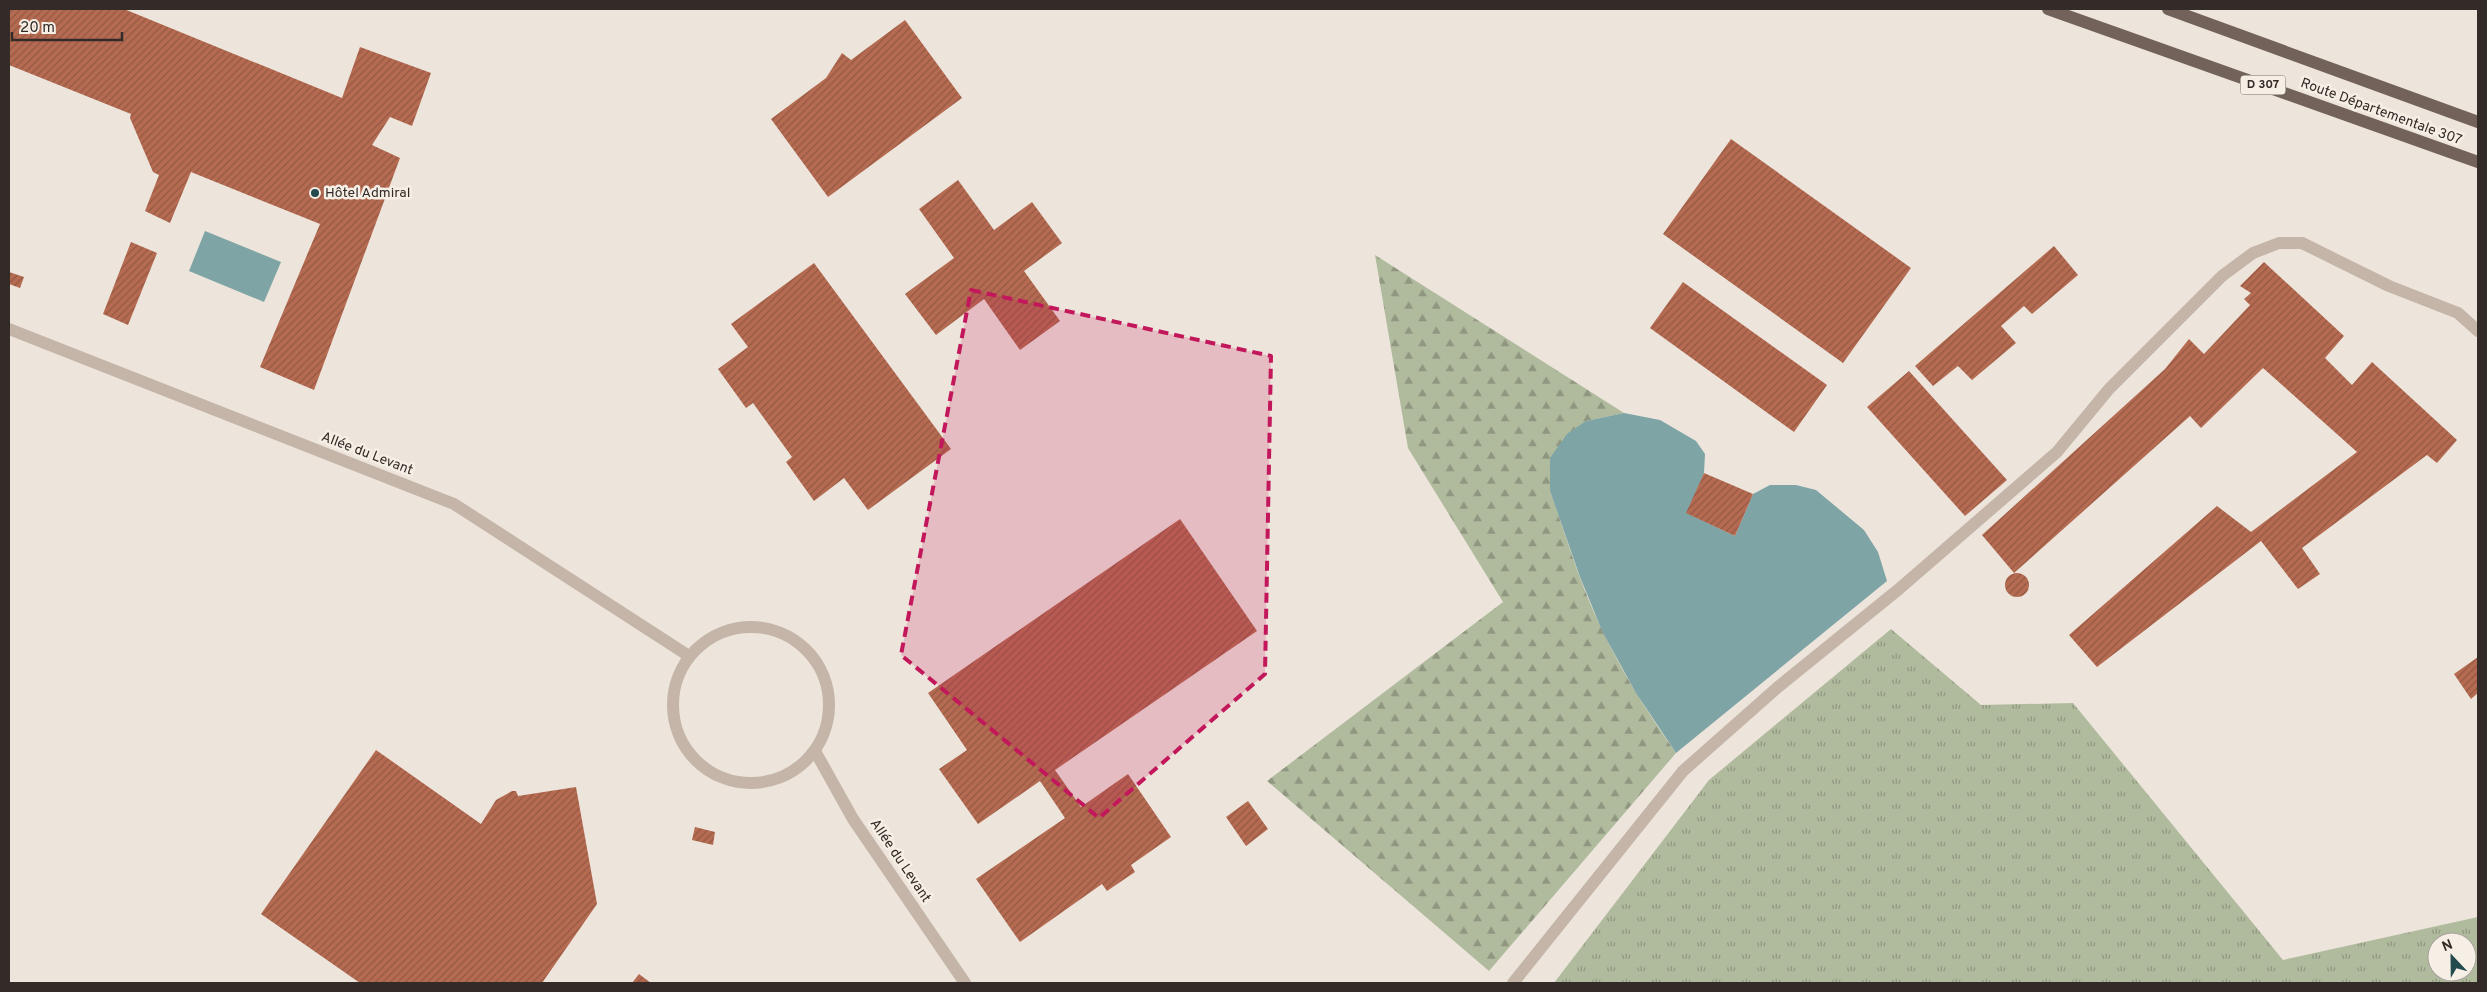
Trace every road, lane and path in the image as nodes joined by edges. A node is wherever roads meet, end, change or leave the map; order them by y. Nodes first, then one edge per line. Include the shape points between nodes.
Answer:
1 (2048, 9) edge
2 (2168, 9) edge
3 (2478, 122) edge
4 (2478, 162) edge
5 (9, 329) edge
6 (2478, 331) edge
7 (689, 656) junction
8 (815, 751) junction
9 (965, 983) edge
10 (1513, 983) edge

1 - 4 main road, Route Départementale 307 / D 307
2 - 3 main road, Route Départementale 307
5 - 7 street, Allée du Levant via 454,504
6 - 10 street via 2458,313 2389,286 2302,243 2279,244 2253,253 2222,276 2109,389 2056,452 1683,771
7 - 8 street via 707,639 729,630 754,627 777,631 799,643 816,660 826,682 830,706 826,730
7 - 8 street via 677,678 672,702 675,728 686,750 703,768 725,780 750,784 775,780 797,769
8 - 9 street, Allée du Levant via 853,818

